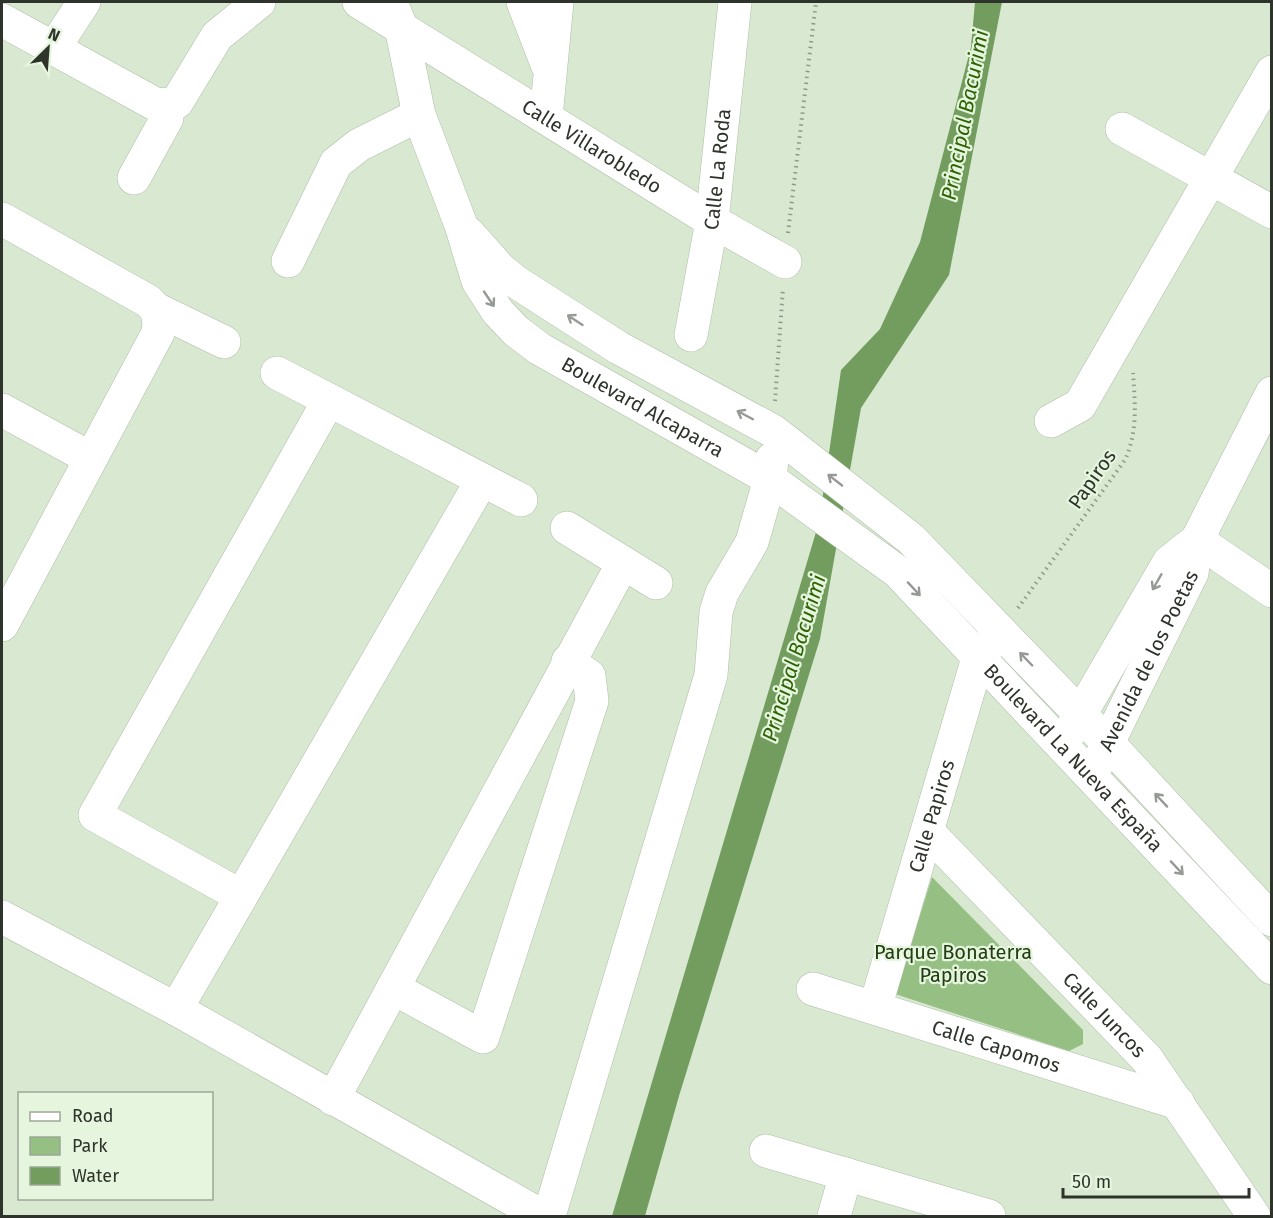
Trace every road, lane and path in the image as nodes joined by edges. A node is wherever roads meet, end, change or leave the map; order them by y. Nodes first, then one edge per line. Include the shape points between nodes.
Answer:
1 (84, 2) edge
2 (259, 2) edge
3 (359, 2) edge
4 (523, 2) edge
5 (557, 2) edge
6 (735, 2) edge
7 (816, 2) edge
8 (396, 14) edge
9 (2, 20) edge
10 (54, 48) junction
11 (548, 68) junction
12 (1272, 72) edge
13 (166, 105) junction
14 (419, 116) junction
15 (546, 117) junction
16 (1122, 129) dead end
17 (1213, 177) junction
18 (134, 178) dead end
19 (1272, 212) edge
20 (2, 219) edge
21 (712, 221) junction
22 (461, 225) junction
23 (288, 261) dead end
24 (785, 262) junction
25 (156, 309) junction
26 (691, 335) dead end
27 (224, 342) dead end
28 (1132, 362) dead end
29 (277, 373) dead end
30 (329, 400) junction
31 (1269, 403) edge
32 (2, 410) edge
33 (1051, 421) dead end
34 (783, 439) junction
35 (90, 458) junction
36 (482, 480) junction
37 (779, 485) junction
38 (520, 500) dead end
39 (876, 512) joint
40 (567, 528) dead end
41 (1197, 540) junction
42 (870, 550) joint
43 (623, 563) junction
44 (656, 583) dead end
45 (1272, 591) edge
46 (4, 615) edge
47 (1000, 632) junction
48 (978, 658) junction
49 (568, 661) junction
50 (1079, 715) junction
51 (1108, 743) junction
52 (1063, 746) junction
53 (1090, 776) junction
54 (928, 831) junction
55 (241, 896) junction
56 (2, 917) edge
57 (1272, 920) edge
58 (1272, 968) edge
59 (393, 988) junction
60 (813, 989) dead end
61 (875, 1008) junction
62 (176, 1009) junction
63 (333, 1099) junction
64 (1178, 1103) junction
65 (766, 1151) dead end
66 (846, 1174) junction
67 (1272, 1211) edge
68 (542, 1216) edge
69 (549, 1216) edge
70 (834, 1216) edge
71 (989, 1216) edge
72 (1254, 1216) edge
73 (1262, 1216) edge

1 - 10 street
2 - 13 street via 217,36 177,102
3 - 8 street, Calle Villarobledo
4 - 11 street
5 - 11 street
6 - 21 street, Calle La Roda
7 - 24 path
8 - 14 street, Boulevard Alcaparra
8 - 15 street, Calle Villarobledo
9 - 10 street
10 - 13 street via 155,104
11 - 15 street
12 - 17 street
13 - 18 street via 167,118
14 - 22 street, Boulevard Alcaparra
14 - 23 street via 359,145 336,163
15 - 21 street, Calle Villarobledo
16 - 17 street
17 - 19 street
17 - 33 street via 1080,405
20 - 25 street
21 - 24 street, Calle Villarobledo
21 - 26 street, Calle La Roda
34 -> 22 street, Boulevard Alcaparra via 619,348 516,282
22 -> 37 street, Boulevard Alcaparra via 478,281 516,331 540,349
24 - 34 path
25 - 27 street
25 - 35 street via 158,333
28 - 47 path, Papiros via 1134,440 1125,460
29 - 30 street
30 - 36 street
30 - 55 street via 95,815
31 - 41 street, Avenida de los Poetas
32 - 35 street
34 - 37 street
39 -> 34 street, Boulevard Alcaparra
35 - 46 street
36 - 38 street
36 - 55 street
37 - 42 street, Boulevard Alcaparra
37 - 69 street via 722,592 716,612 711,675
39 - 47 street, Boulevard La Nueva España via 911,539
40 - 43 street
41 - 45 street
41 -> 50 street, Avenida de los Poetas via 1169,562
41 - 51 street, Avenida de los Poetas via 1192,573
42 -> 48 street, Boulevard La Nueva España via 898,572
43 - 44 street
43 - 49 street
47 - 48 street, Calle Papiros
50 -> 47 street, Boulevard La Nueva España
48 - 52 street, Boulevard La Nueva España
48 - 54 street, Calle Papiros
49 - 59 street
49 - 59 street via 589,676 592,701 483,1037
50 - 51 street, Boulevard La Nueva España
50 - 52 street, Avenida de los Poetas
51 - 53 street, Avenida de los Poetas
57 -> 51 street, Boulevard La Nueva España
52 - 53 street, Boulevard La Nueva España
53 -> 58 street, Boulevard La Nueva España
54 - 61 street, Calle Papiros
54 - 64 street, Calle Juncos via 1147,1059
55 - 62 street
56 - 62 street
59 - 63 street
60 - 61 street, Calle Capomos
61 - 64 street, Calle Capomos
62 - 63 street
63 - 68 street
64 - 72 street, Calle Juncos
65 - 66 street
66 - 70 street
66 - 71 street
67 - 73 street

